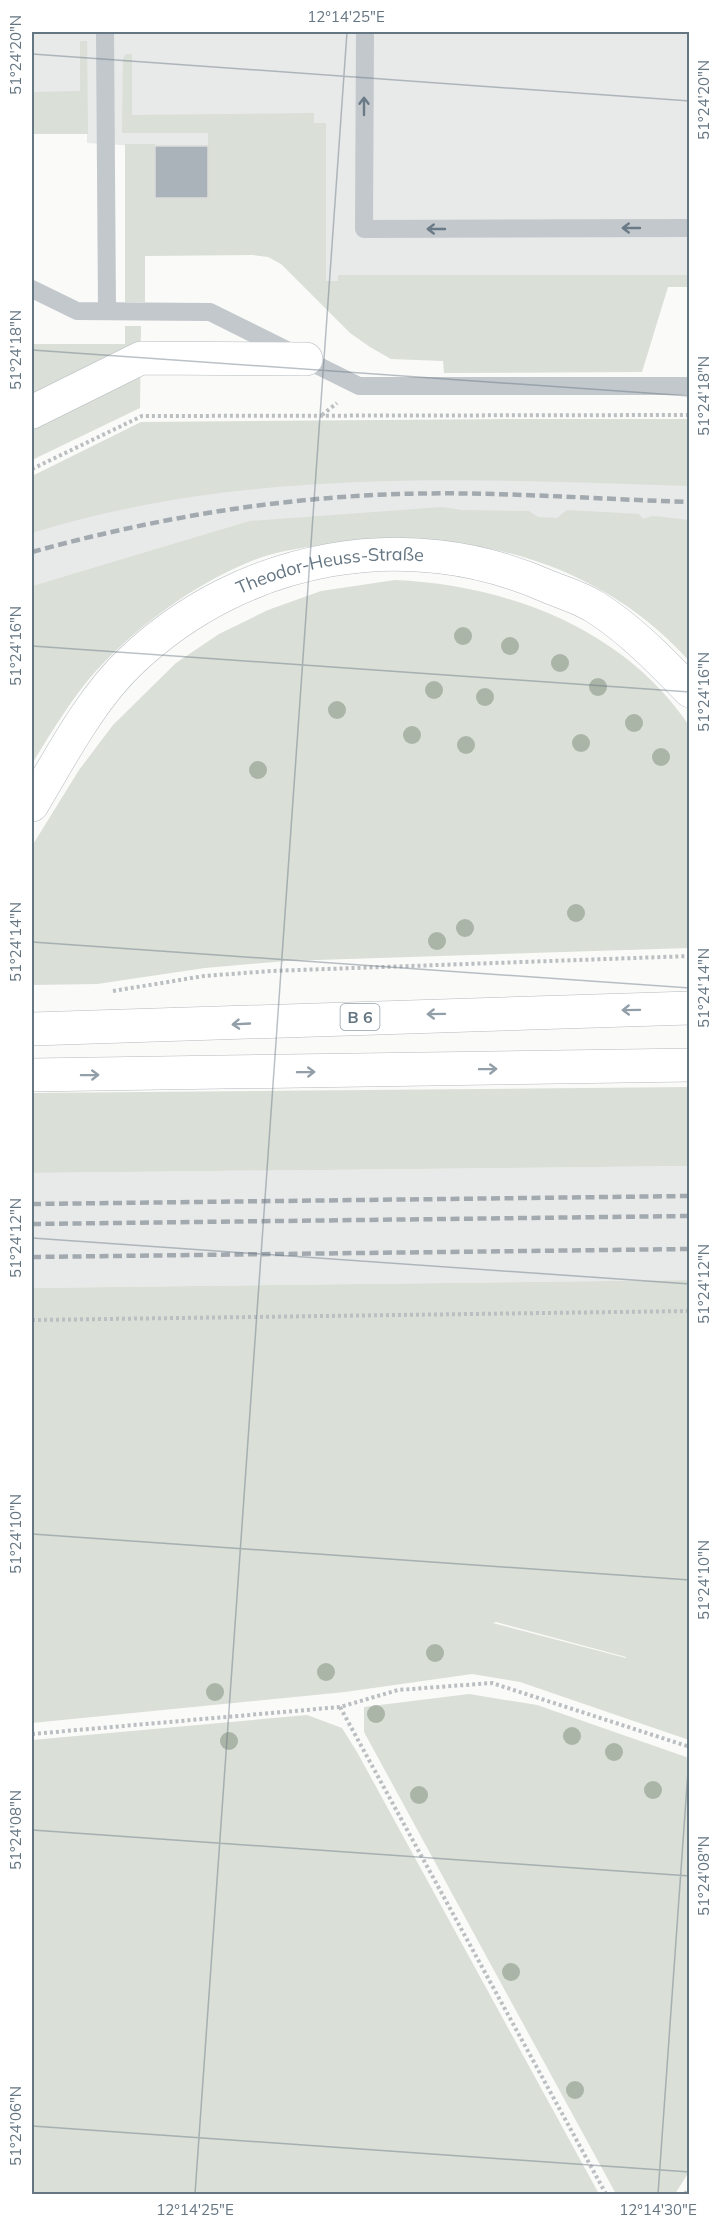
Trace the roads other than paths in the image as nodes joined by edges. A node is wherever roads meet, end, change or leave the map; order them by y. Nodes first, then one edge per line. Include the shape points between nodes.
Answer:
1 (105, 32) edge
2 (365, 32) edge
3 (690, 228) edge
4 (32, 289) edge
5 (107, 311) junction
6 (306, 359) junction
7 (690, 386) edge
8 (32, 412) edge
9 (690, 692) edge
10 (32, 805) edge
11 (690, 1008) edge
12 (32, 1029) edge
13 (690, 1065) edge
14 (32, 1076) edge

1 - 5 lane
3 -> 2 lane via 364,229
4 - 5 lane via 77,311
5 - 6 lane via 210,312
6 - 7 lane via 359,386
6 - 8 main road via 141,358
9 - 10 main road, Theodor-Heuss-Straße via 638,641 594,606 520,574 458,558 380,554 317,561 253,580 187,615 131,660 84,718
11 -> 12 main road, B 6
14 -> 13 main road

